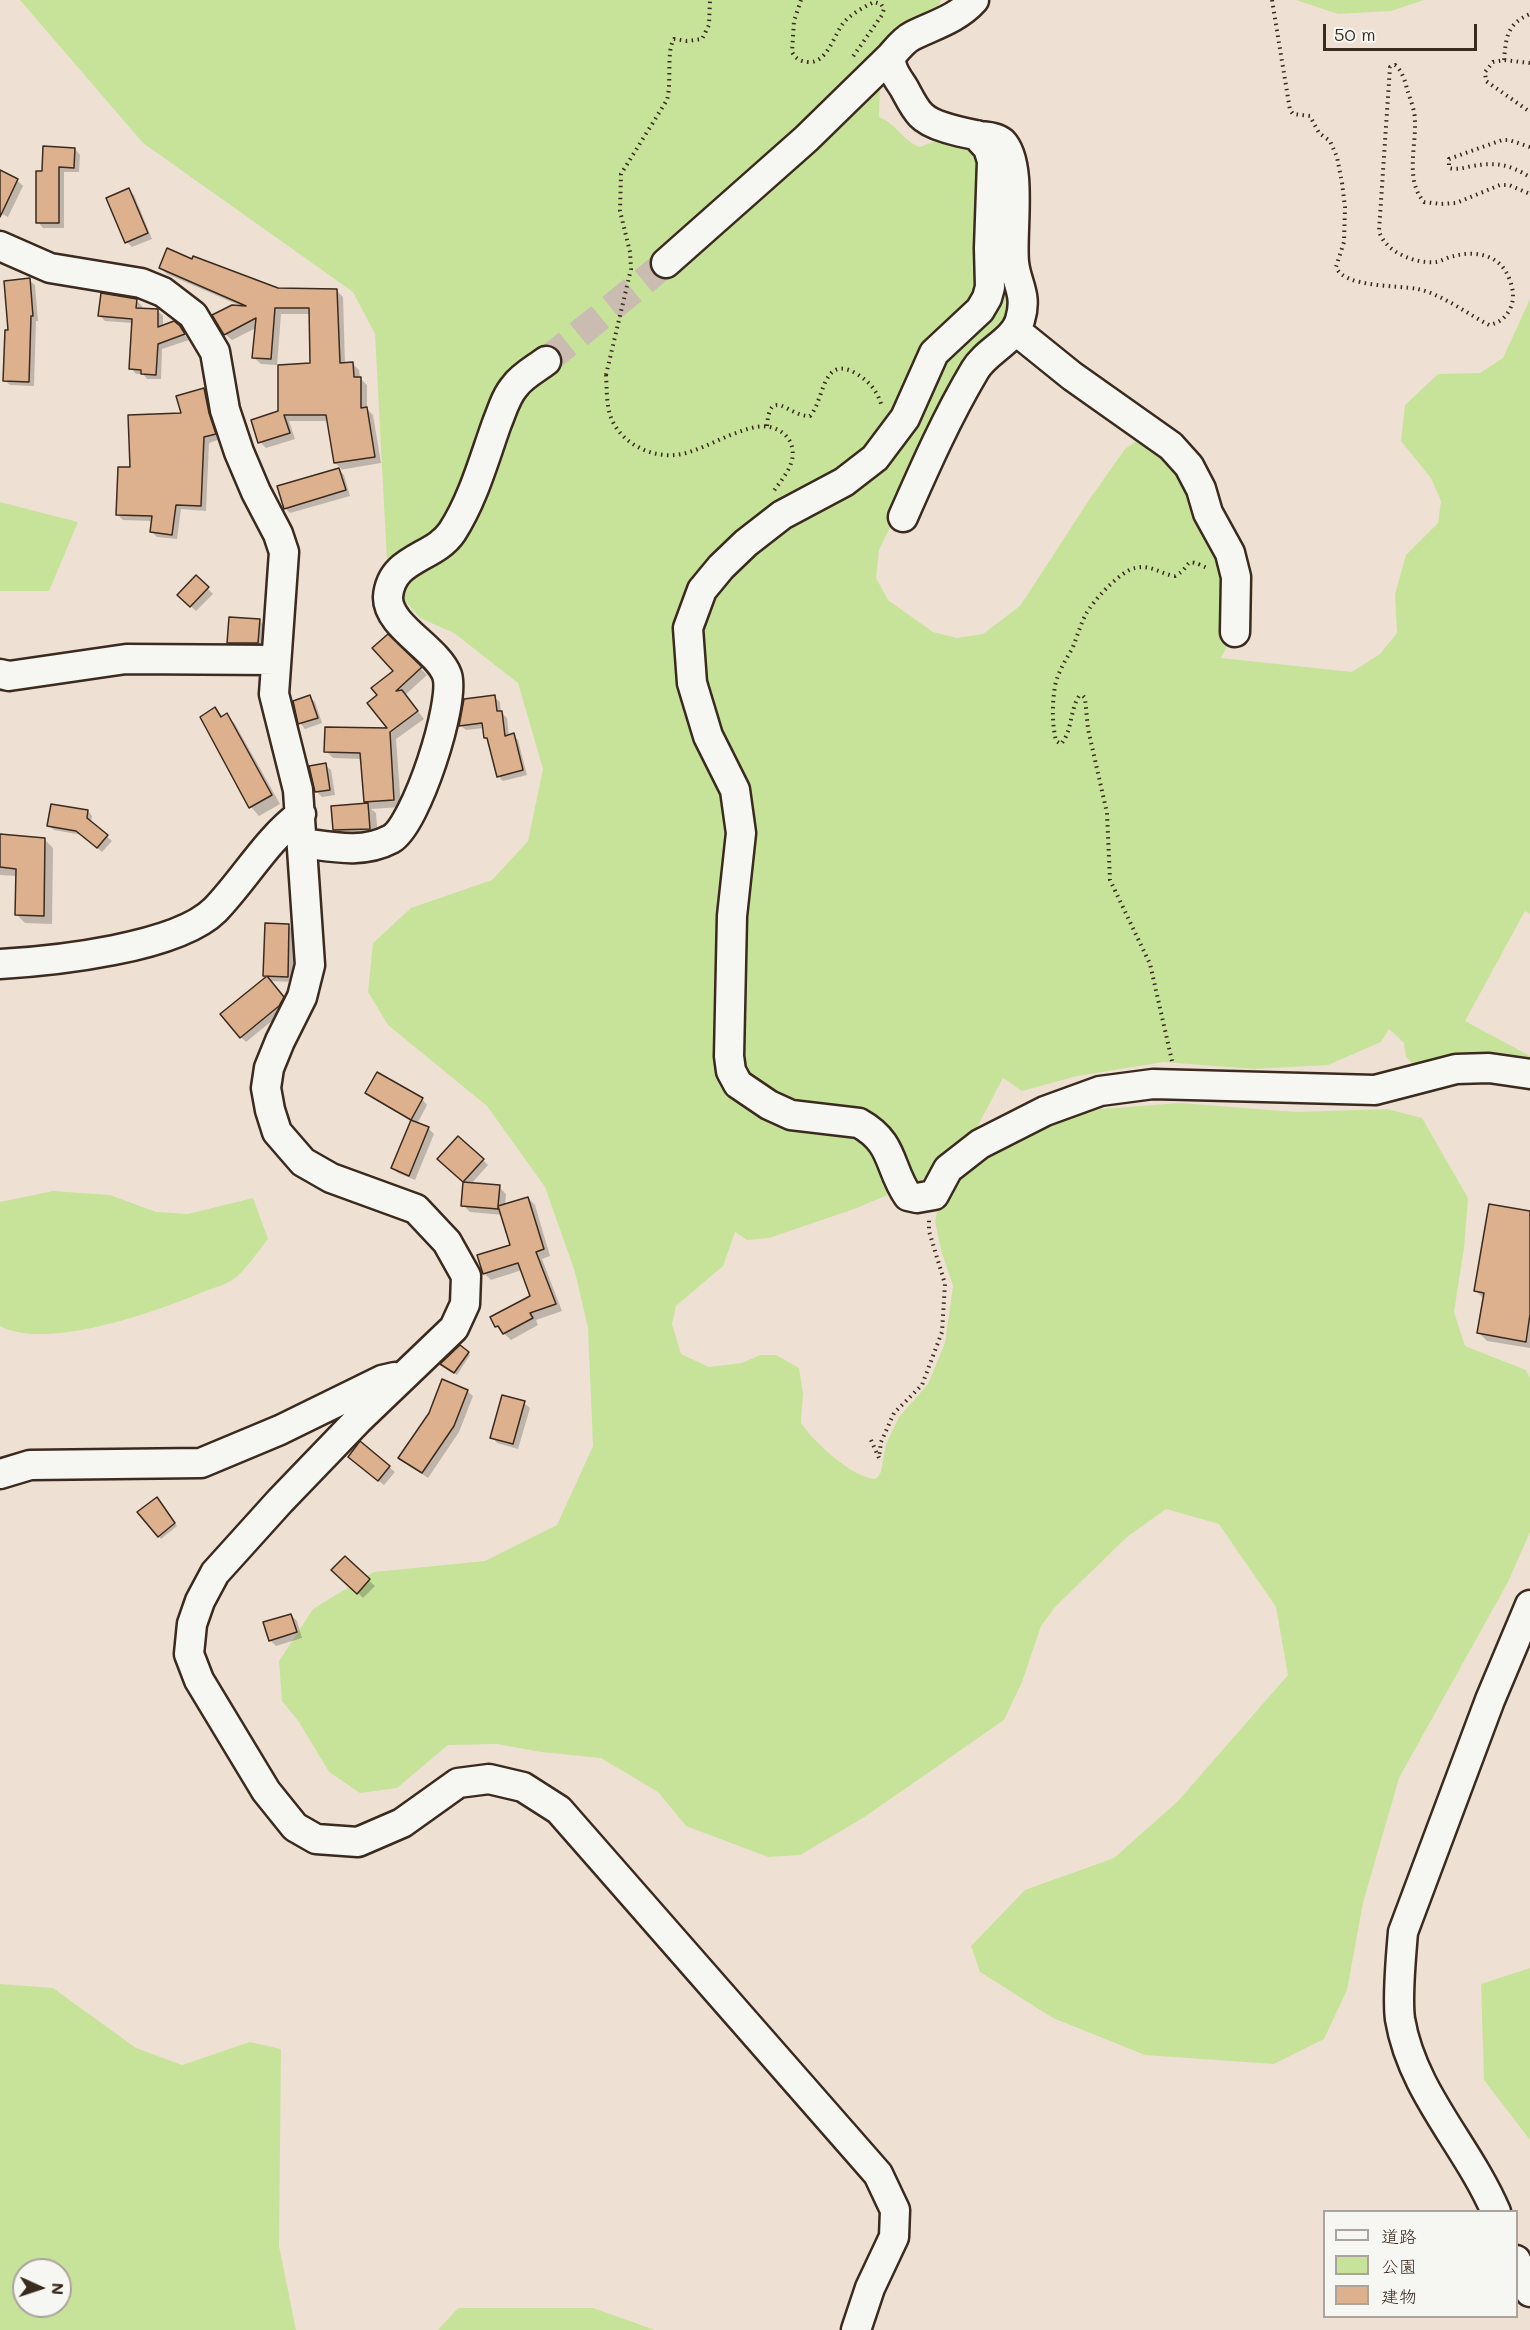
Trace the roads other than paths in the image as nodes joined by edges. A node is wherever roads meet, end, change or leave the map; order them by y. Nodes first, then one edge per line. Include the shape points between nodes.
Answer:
1 (974, 0) edge
2 (891, 56) junction
3 (976, 135) junction
4 (0, 246) edge
5 (666, 263) tunnel mouth
6 (1015, 330) junction
7 (546, 361) tunnel mouth
8 (903, 517) dead end
9 (1235, 632) dead end
10 (276, 660) junction
11 (0, 674) edge
12 (301, 814) junction
13 (303, 843) junction
14 (0, 964) edge
15 (1530, 1074) edge
16 (406, 1375) junction
17 (0, 1474) edge
18 (1530, 1605) edge
19 (1495, 2210) edge
20 (1518, 2265) edge
21 (1530, 2292) edge
22 (856, 2330) edge

1 - 2 street via 939,26 910,37
2 - 3 street via 890,66 921,116
2 - 5 street via 806,139
3 - 6 street via 998,139 1010,158 1015,197 1014,264 1023,291
3 - 15 street via 988,148 992,161 990,287 980,310 934,353 904,418 875,458 844,483 782,515 746,543 702,590 688,628 692,683 708,736 735,790 741,833 732,916 729,1056 738,1083 750,1094 790,1115 859,1123 869,1129 880,1137 900,1185 908,1196 917,1198 934,1195 948,1169 980,1144 1045,1111 1100,1091 1153,1084 1375,1090 1456,1069 1489,1068
4 - 10 street via 50,268 141,283 163,292 193,315 214,352 238,452 284,552
6 - 8 street via 976,367 933,448
6 - 9 street via 1171,446 1189,466 1230,553 1236,577
7 - 13 street via 515,386 461,519 448,538 400,568 392,580 389,606 397,620 441,661 448,678 442,729 410,815 394,837 373,847 347,849
10 - 11 street via 126,659 9,676
10 - 12 street via 274,694
12 - 13 street
12 - 14 street via 283,828 214,910 194,926 122,949
13 - 16 street via 310,964 302,997 269,1068 266,1088 270,1110 277,1132 303,1162 331,1178 416,1209 447,1242 466,1276 465,1304 454,1328
16 - 17 street via 382,1380 201,1463 30,1465
16 - 22 street via 287,1493 215,1572 192,1624 189,1654 199,1680 280,1811 295,1827 316,1839 358,1842 402,1823 458,1783 489,1779 523,1787 559,1810 878,2174 895,2210 894,2237
18 - 19 street via 1407,1921 1401,1952 1400,2018 1411,2061
20 - 21 street

